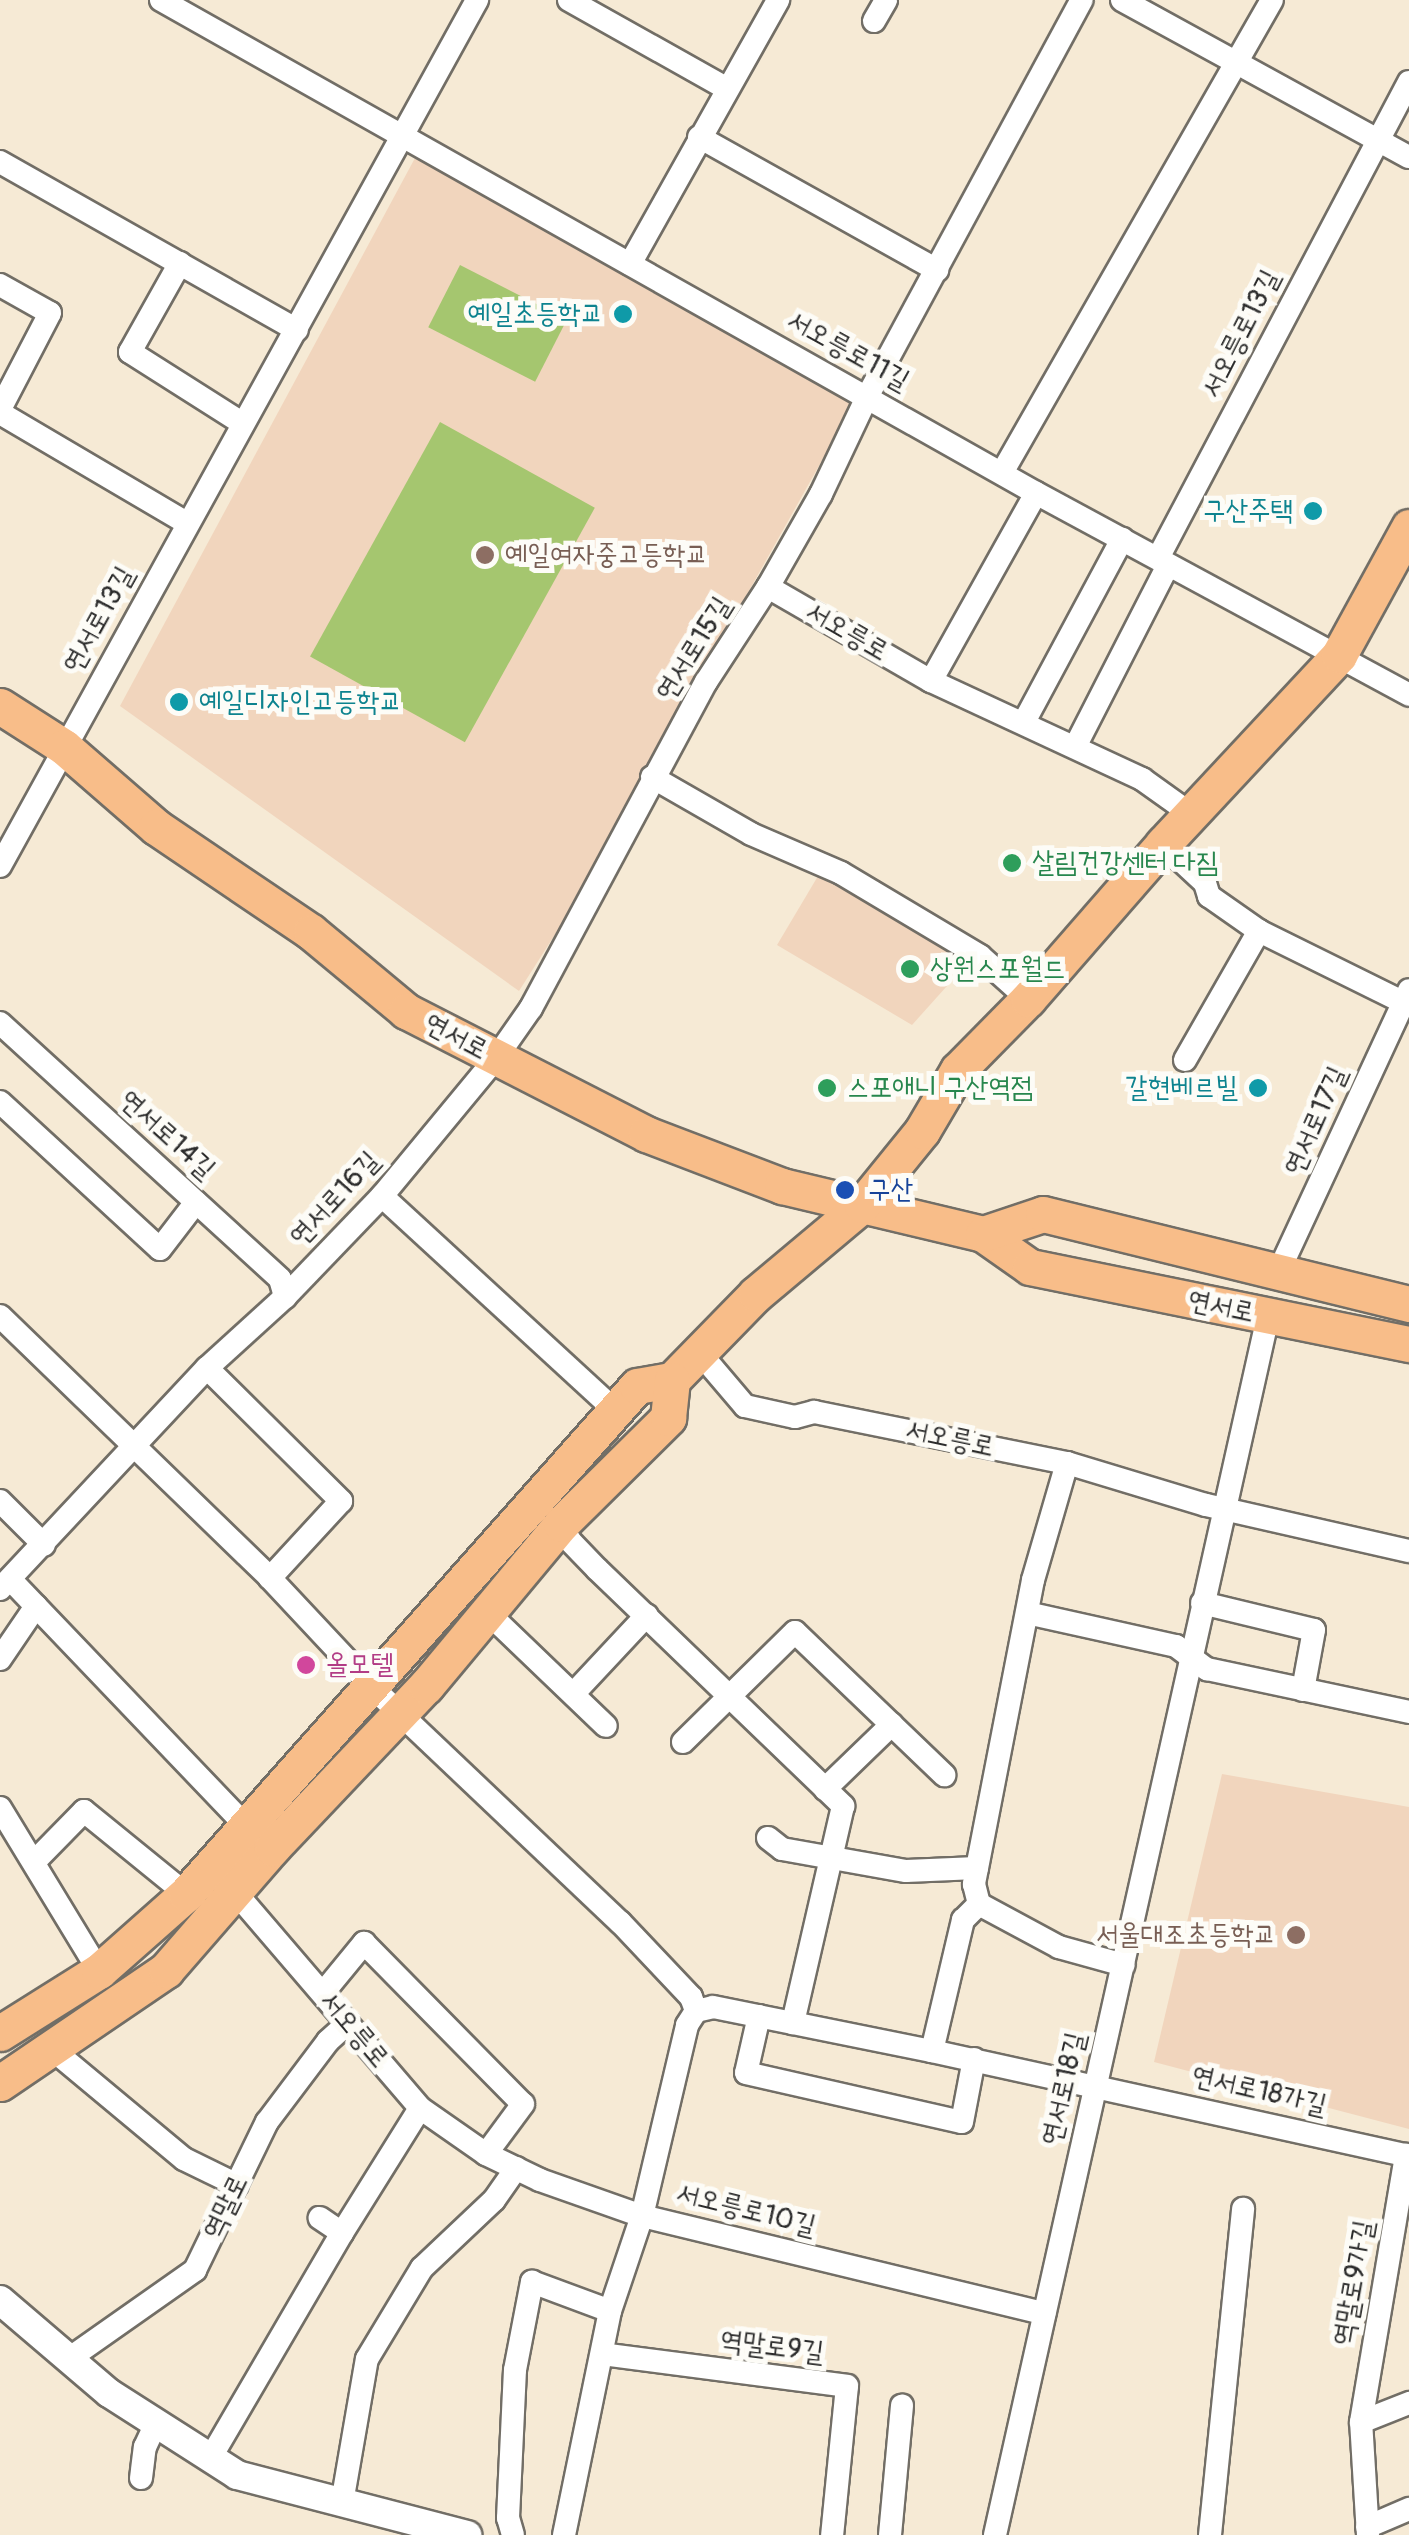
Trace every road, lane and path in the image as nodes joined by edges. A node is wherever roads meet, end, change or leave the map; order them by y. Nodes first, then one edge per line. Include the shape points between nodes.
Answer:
1 (161, 0) edge
2 (478, 0) edge
3 (568, 0) edge
4 (778, 0) edge
5 (886, 0) edge
6 (1082, 0) edge
7 (1122, 0) edge
8 (1272, 0) edge
9 (874, 21) dead end
10 (1233, 62) junction
11 (1409, 82) edge
12 (726, 88) junction
13 (699, 136) junction
14 (402, 137) junction
15 (1376, 138) junction
16 (1409, 157) edge
17 (0, 162) edge
18 (180, 263) junction
19 (630, 264) junction
20 (938, 270) junction
21 (0, 284) edge
22 (297, 330) junction
23 (867, 397) junction
24 (0, 411) edge
25 (242, 423) junction
26 (1003, 471) junction
27 (1036, 493) junction
28 (186, 522) junction
29 (1409, 528) edge
30 (1122, 540) junction
31 (1163, 562) junction
32 (768, 587) junction
33 (1339, 654) junction
34 (931, 681) junction
35 (1409, 696) edge
36 (0, 706) edge
37 (1024, 722) junction
38 (1076, 744) junction
39 (64, 747) junction
40 (652, 777) junction
41 (1191, 814) junction
42 (1163, 844) junction
43 (0, 866) edge
44 (1259, 931) junction
45 (1028, 1000) junction
46 (1406, 1000) edge
47 (2, 1028) edge
48 (496, 1058) junction
49 (1185, 1060) dead end
50 (0, 1102) edge
51 (382, 1196) junction
52 (196, 1202) junction
53 (862, 1205) junction
54 (983, 1234) junction
55 (1277, 1275) junction
56 (285, 1296) junction
57 (1409, 1304) edge
58 (0, 1316) edge
59 (1268, 1317) junction
60 (1409, 1344) edge
61 (699, 1352) junction
62 (207, 1368) junction
63 (672, 1380) junction
64 (615, 1410) junction
65 (132, 1445) junction
66 (1068, 1463) junction
67 (0, 1501) edge
68 (1222, 1509) junction
69 (561, 1524) junction
70 (44, 1545) junction
71 (1409, 1550) edge
72 (270, 1578) junction
73 (5, 1584) edge
74 (1202, 1603) junction
75 (36, 1606) junction
76 (1026, 1612) junction
77 (488, 1613) junction
78 (646, 1616) junction
79 (1190, 1656) junction
80 (0, 1659) edge
81 (371, 1686) junction
82 (1303, 1690) junction
83 (575, 1692) junction
84 (729, 1696) junction
85 (1408, 1707) edge
86 (400, 1714) junction
87 (892, 1724) junction
88 (606, 1726) dead end
89 (683, 1742) dead end
90 (944, 1774) dead end
91 (826, 1789) junction
92 (2, 1810) edge
93 (246, 1826) junction
94 (768, 1838) dead end
95 (829, 1858) junction
96 (34, 1860) junction
97 (978, 1868) junction
98 (235, 1892) junction
99 (186, 1894) junction
100 (979, 1904) junction
101 (1124, 1966) junction
102 (99, 1971) junction
103 (323, 1993) junction
104 (696, 2011) junction
105 (759, 2016) junction
106 (348, 2023) junction
107 (793, 2023) junction
108 (0, 2033) edge
109 (53, 2050) junction
110 (932, 2051) junction
111 (974, 2059) junction
112 (0, 2083) edge
113 (1095, 2085) junction
114 (420, 2108) junction
115 (486, 2154) junction
116 (1407, 2155) edge
117 (516, 2168) junction
118 (237, 2185) junction
119 (1243, 2209) dead end
120 (642, 2216) junction
121 (320, 2218) dead end
122 (342, 2233) junction
123 (0, 2300) edge
124 (610, 2311) junction
125 (1044, 2313) junction
126 (602, 2354) junction
127 (70, 2358) junction
128 (1409, 2403) edge
129 (902, 2406) dead end
130 (156, 2422) junction
131 (1361, 2422) junction
132 (212, 2457) junction
133 (142, 2478) dead end
134 (342, 2503) junction
135 (1409, 2509) edge
136 (1368, 2531) edge
137 (467, 2535) edge
138 (513, 2535) edge
139 (564, 2535) edge
140 (832, 2535) edge
141 (890, 2535) edge
142 (994, 2535) edge
143 (1210, 2535) edge

1 - 14 street
2 - 14 street, 연서로13길
3 - 12 street
4 - 12 street
5 - 9 street
6 - 20 street, 연서로15길
7 - 10 street
8 - 10 street
10 - 15 street
10 - 26 street
11 - 15 street, 서오릉로13길
12 - 13 street
13 - 19 street
13 - 20 street
14 - 19 street, 서오릉로11길
14 - 22 street, 연서로13길
15 - 16 street
15 - 31 street, 서오릉로13길
17 - 18 street
18 - 22 street
18 - 25 street via 130,352
19 - 23 street, 서오릉로11길
20 - 23 street, 연서로15길
21 - 24 street via 50,313
22 - 25 street, 연서로13길
23 - 26 street, 서오릉로11길
23 - 32 street, 연서로15길
24 - 28 street
25 - 28 street, 연서로13길
26 - 27 street, 서오릉로11길
27 - 30 street, 서오릉로11길
27 - 34 street
28 - 39 street, 연서로13길
29 - 33 main road
30 - 31 street, 서오릉로11길
30 - 37 street
31 - 33 street, 서오릉로11길
31 - 38 street, 서오릉로13길
32 - 34 street, 서오릉로
32 - 40 street, 연서로15길
33 - 35 street, 서오릉로11길
33 - 41 main road
34 - 37 street, 서오릉로
36 - 39 main road, 연서로
37 - 38 street, 서오릉로
38 - 41 street, 서오릉로
39 - 43 street
39 - 48 main road, 연서로 via 156,828 312,932 406,1011
40 - 45 street via 750,834 840,873 980,956
40 - 48 street, 연서로15길 via 531,1008
41 - 42 main road
42 - 44 street via 1206,883 1209,896
42 - 45 main road
44 - 46 street
44 - 49 street
45 - 53 main road via 958,1070 922,1131
46 - 55 street, 연서로17길
47 - 52 street, 연서로14길
48 - 51 street, 연서로16길
48 - 53 main road, 연서로 via 646,1134 782,1186
50 - 52 street via 160,1249
51 - 56 street, 연서로16길
51 - 64 street
52 - 56 street, 연서로14길 via 280,1280
53 - 54 main road, 연서로
53 - 61 main road
54 - 55 main road, 연서로 via 1043,1214
54 - 59 main road, 연서로 via 1030,1266
55 - 57 main road, 연서로
56 - 62 street, 연서로16길
58 - 65 street
59 - 60 main road, 연서로
59 - 68 street, 연서로18길
61 - 63 main road
61 - 66 street, 서오릉로 via 745,1406 795,1417 814,1412
62 - 65 street, 연서로16길
62 - 72 street via 341,1500
63 - 64 main road via 637,1386
63 - 69 main road via 668,1418
64 - 81 main road
65 - 70 street, 연서로16길
65 - 72 street
66 - 68 street, 서오릉로
66 - 76 street
67 - 70 street
68 - 71 street
68 - 74 street, 연서로18길
69 - 77 main road
69 - 78 street
70 - 73 street, 연서로16길
72 - 81 street
73 - 75 street
74 - 79 street, 연서로18길
74 - 82 street via 1314,1630
75 - 80 street
75 - 93 street
76 - 79 street via 1176,1646
76 - 97 street
77 - 83 street
77 - 86 main road
78 - 83 street
78 - 84 street
79 - 82 street via 1207,1670
79 - 101 street, 연서로18길
81 - 86 street
81 - 93 main road
82 - 85 street
83 - 88 street
84 - 87 street via 796,1632
84 - 89 street
84 - 91 street
86 - 98 main road
86 - 104 street via 620,1922 692,1997
87 - 90 street
87 - 91 street
91 - 95 street via 843,1806
92 - 96 street
93 - 99 main road
94 - 95 street via 782,1849
95 - 97 street via 906,1871
95 - 107 street
96 - 99 street via 84,1810
96 - 102 street
97 - 100 street
98 - 103 street, 서오릉로
98 - 109 main road via 166,1970
99 - 102 main road
100 - 101 street via 1059,1947
100 - 110 street via 963,1920
101 - 113 street, 연서로18길
102 - 108 main road
103 - 106 street, 서오릉로
103 - 115 street via 364,1943 523,2104
104 - 105 street via 713,2007
104 - 120 street, 서오릉로10길
105 - 107 street
105 - 111 street via 746,2072 962,2122
106 - 114 street, 서오릉로
106 - 118 street, 역말로 via 268,2122
107 - 110 street
109 - 112 main road
109 - 118 street via 184,2159
110 - 111 street
111 - 113 street
113 - 116 street, 연서로18가길
113 - 125 street, 연서로18길
114 - 115 street, 서오릉로
114 - 122 street
115 - 117 street, 서오릉로
116 - 131 street, 역말로9가길
117 - 120 street, 서오릉로
117 - 134 street via 494,2200 422,2268 367,2360
118 - 127 street, 역말로 via 195,2270
119 - 143 street
120 - 124 street
120 - 125 street, 서오릉로10길
121 - 122 street
122 - 132 street
123 - 127 street
124 - 126 street
124 - 138 street via 532,2282 515,2370 508,2518
125 - 142 street, 연서로18길
126 - 139 street
126 - 140 street, 역말로9길 via 847,2386
127 - 130 street via 108,2393
128 - 131 street
129 - 141 street
130 - 132 street
130 - 133 street
131 - 136 street, 역말로9가길
132 - 134 street via 237,2475
134 - 137 street
135 - 136 street, 역말로9가길

